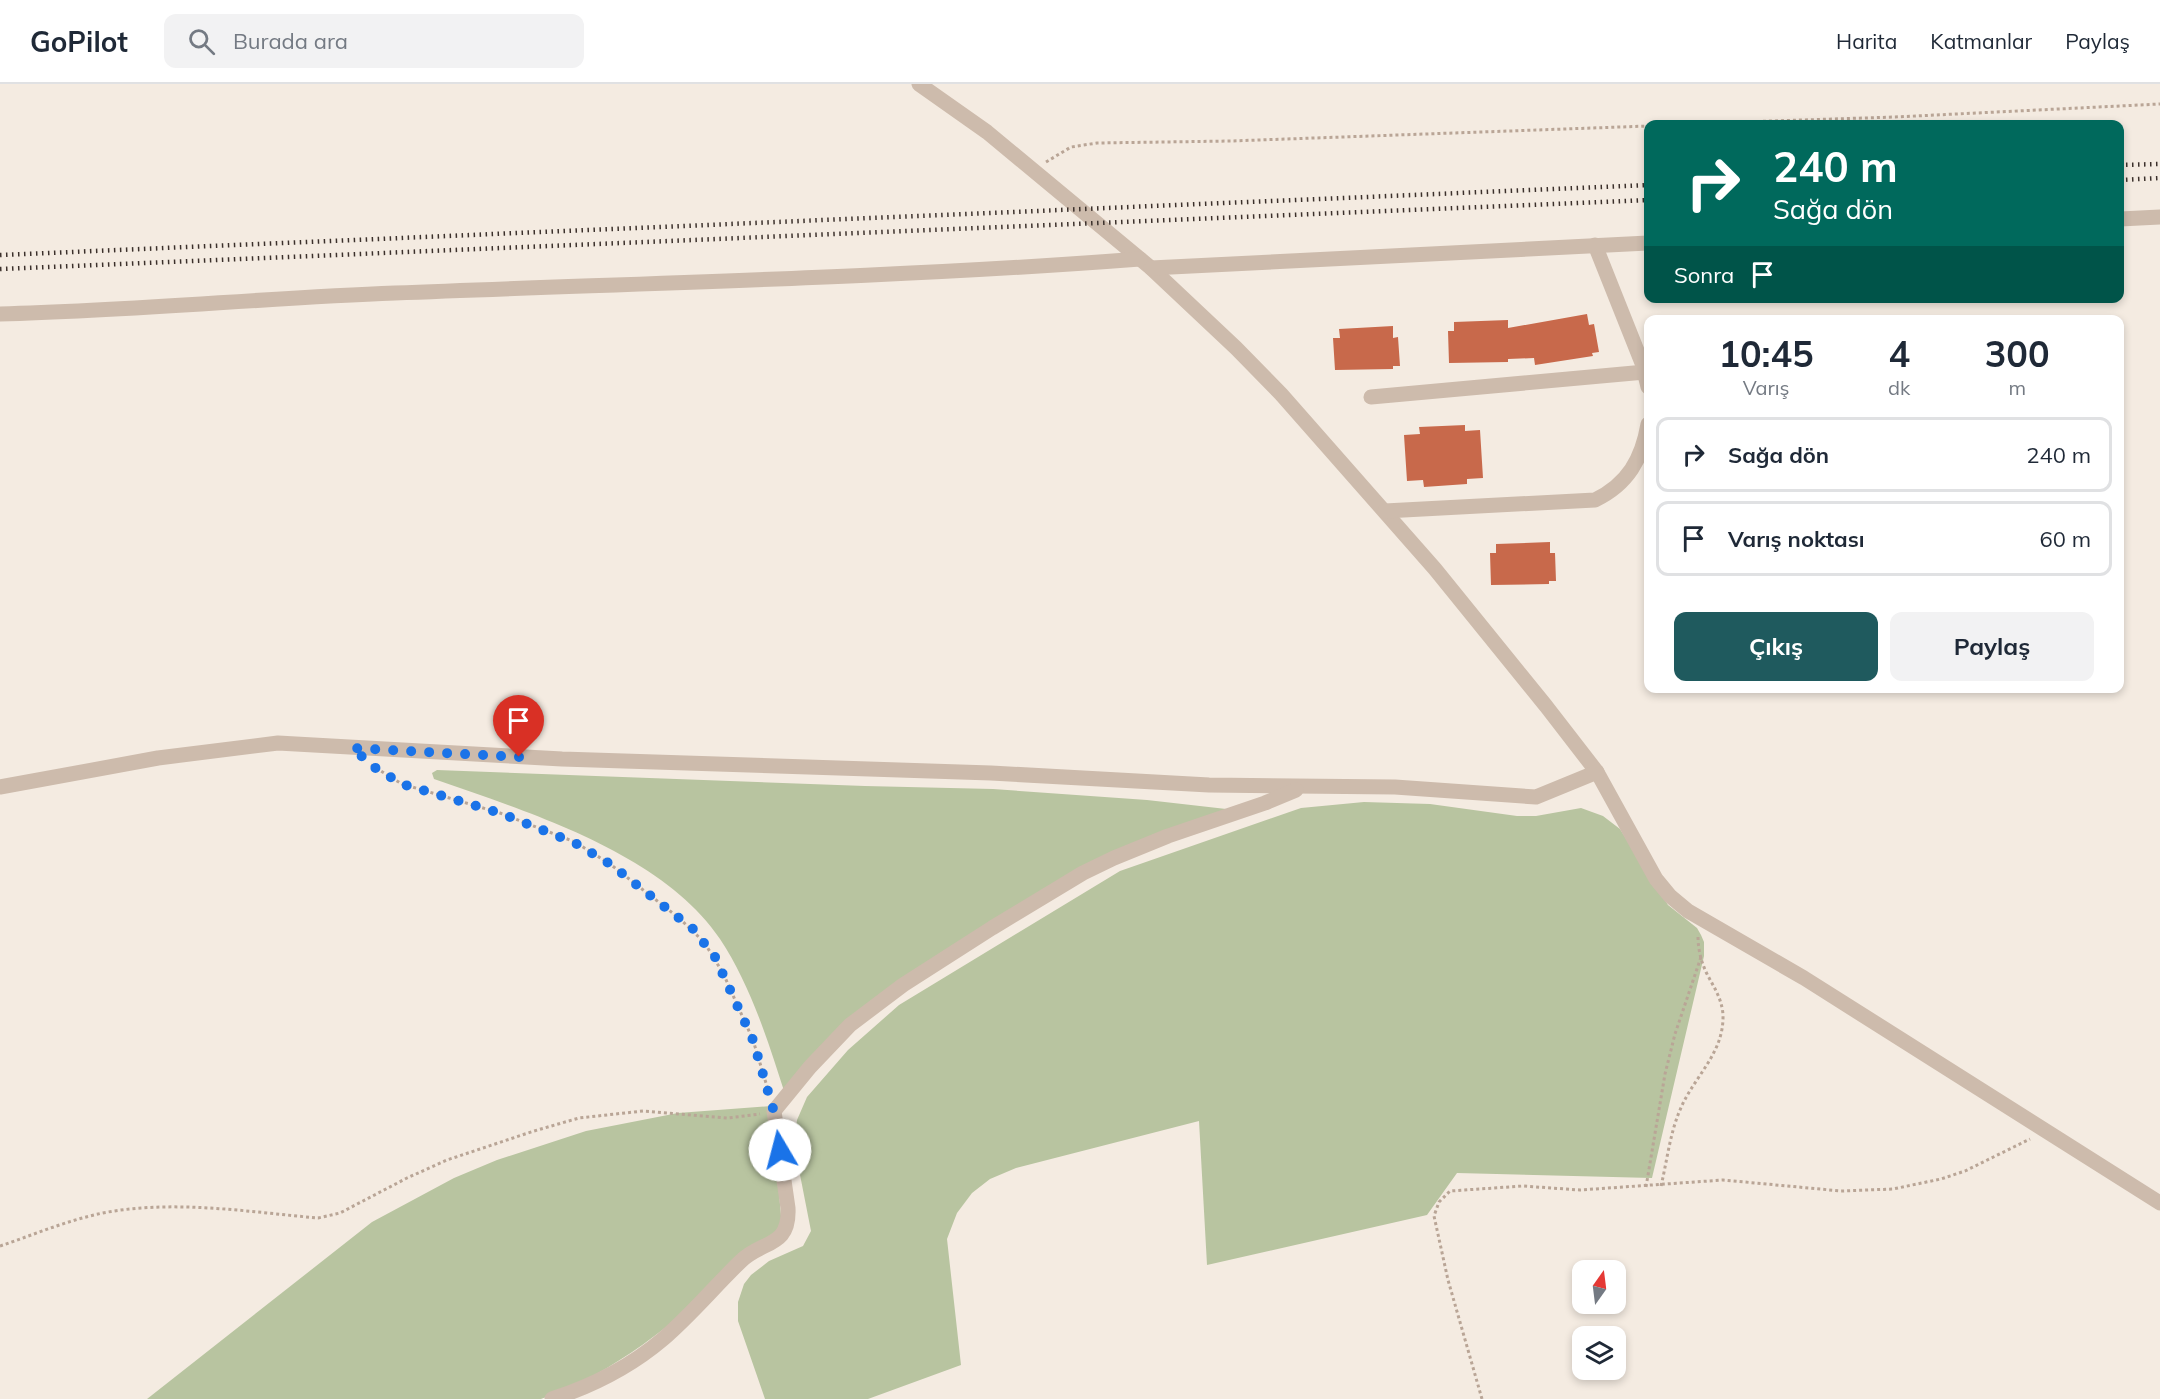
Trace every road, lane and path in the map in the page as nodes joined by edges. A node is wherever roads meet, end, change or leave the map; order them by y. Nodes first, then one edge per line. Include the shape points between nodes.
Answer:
1 (919, 84) edge
2 (2160, 104) edge
3 (1802, 120) edge
4 (1644, 126) edge
5 (1037, 172) junction
6 (2160, 217) edge
7 (2124, 219) edge
8 (1644, 243) edge
9 (1595, 245) junction
10 (1146, 264) junction
11 (0, 314) edge
12 (1644, 369) edge
13 (1644, 372) edge
14 (1371, 397) dead end
15 (1644, 440) edge
16 (1385, 512) junction
17 (352, 748) junction
18 (1597, 771) junction
19 (0, 787) edge
20 (1302, 787) junction
21 (774, 1112) junction
22 (2044, 1131) junction
23 (1661, 1186) junction
24 (1646, 1187) junction
25 (2160, 1203) edge
26 (0, 1246) edge
27 (552, 1399) edge
28 (1482, 1399) edge

1 - 5 street
2 - 3 path
4 - 5 path via 1097,143 1058,153
5 - 10 street
6 - 7 street
8 - 9 street
9 - 10 street
9 - 12 street
10 - 11 street via 360,295
10 - 16 street via 1281,394
13 - 14 street
15 - 16 street via 1633,469 1617,488 1595,500
16 - 18 street via 1489,634
17 - 19 street via 268,744 109,766
17 - 20 street
17 - 21 path via 402,784 500,813 575,843 610,864 686,923 704,942 723,973 753,1040
18 - 20 street via 1536,796 1395,787
18 - 22 street via 1656,879 1688,911 1804,978
20 - 21 street via 1114,858 992,928 903,985 850,1025 816,1059
21 - 26 path via 728,1118 643,1111 579,1118 447,1160 329,1217 188,1207 135,1209 79,1218
21 - 27 street via 788,1208 781,1236 743,1258 646,1352 602,1379
22 - 23 path via 1965,1171 1893,1189 1841,1191 1723,1180
22 - 25 street
23 - 24 path
23 - 24 path via 1681,1108 1712,1059 1721,1031 1721,1002 1701,957 1665,1074
24 - 28 path via 1473,1188 1450,1191 1439,1202 1434,1215

